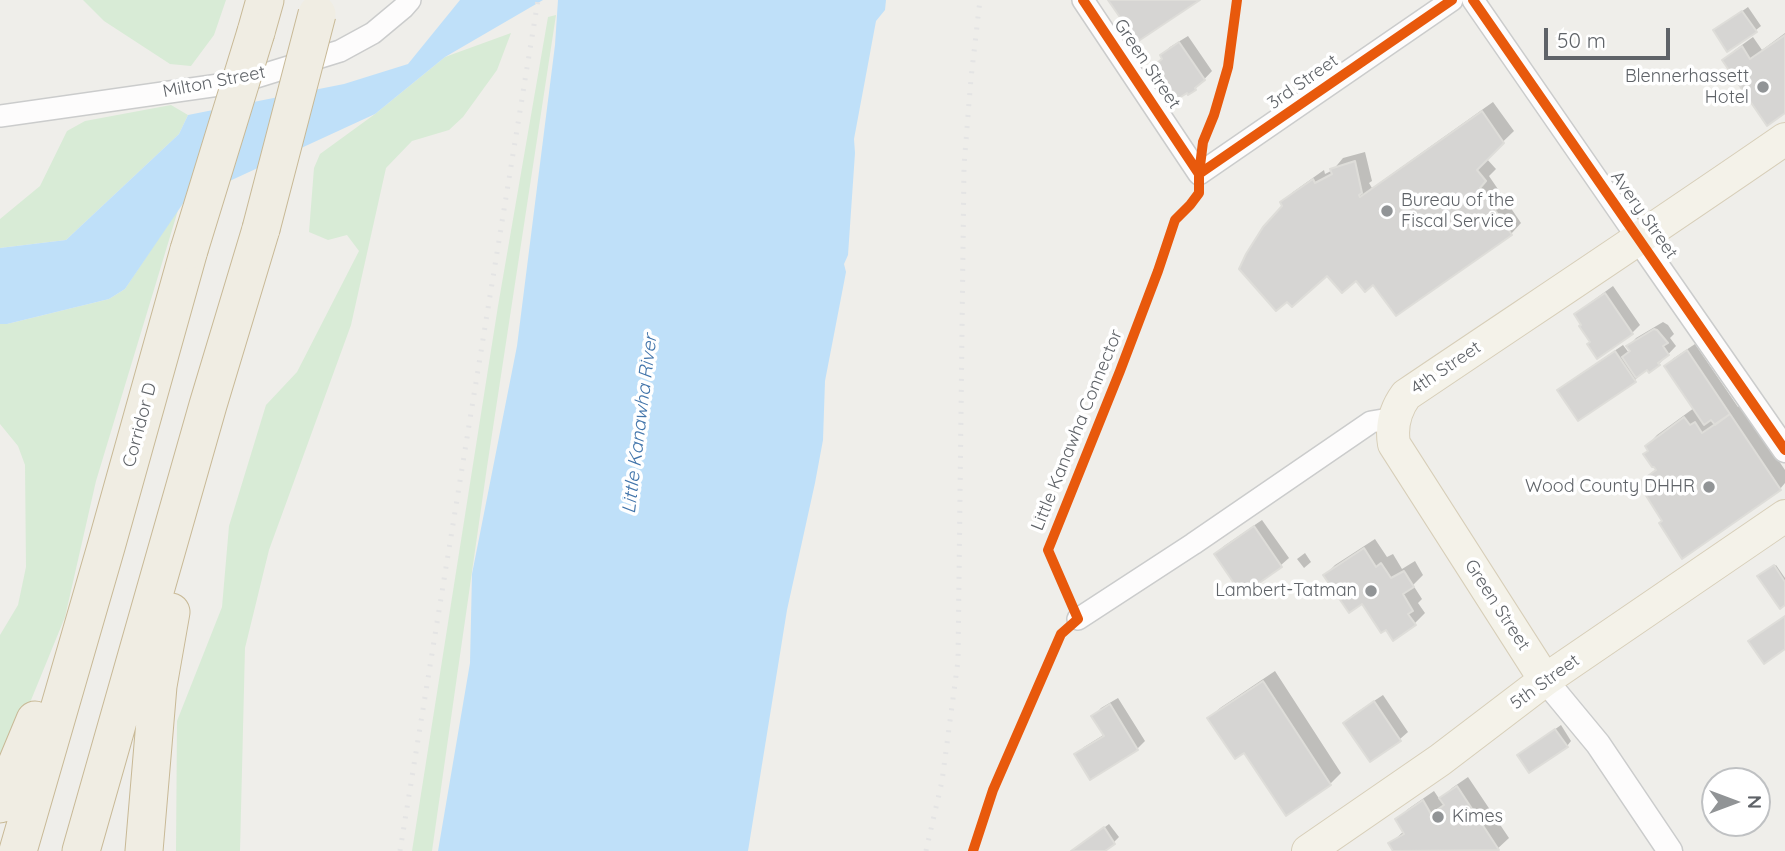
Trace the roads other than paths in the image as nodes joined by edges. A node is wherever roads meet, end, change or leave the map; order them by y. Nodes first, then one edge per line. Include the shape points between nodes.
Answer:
1 (410, 0) edge
2 (1083, 0) edge
3 (1452, 0) edge
4 (1474, 0) edge
5 (319, 7) edge
6 (261, 16) edge
7 (0, 116) edge
8 (1785, 139) edge
9 (1181, 148) joint
10 (1639, 240) junction
11 (208, 405) junction
12 (1395, 418) junction
13 (1785, 450) edge
14 (1785, 516) edge
15 (106, 548) junction
16 (1078, 619) dead end
17 (1545, 680) junction
18 (0, 804) edge
19 (18, 851) edge
20 (81, 851) edge
21 (144, 851) edge
22 (1308, 851) edge
23 (1670, 851) edge

1 - 7 street, Milton Street via 373,33 341,51 240,82
2 - 9 street, Green Street
3 - 9 street, 3rd Street via 1199,174
4 - 10 street, Avery Street
5 - 11 highway, bridge via 261,229
6 - 15 highway, Corridor D, bridge via 189,250
8 - 10 main road, 4th Street
10 - 12 main road, 4th Street via 1406,395
10 - 13 street, Avery Street
11 - 20 highway
11 - 21 highway via 158,686
12 - 16 street via 1371,422
12 - 17 main road, Green Street via 1394,444
14 - 17 main road, 5th Street
15 - 18 highway
15 - 19 highway, Corridor D
17 - 22 main road, 5th Street
17 - 23 street, Green Street via 1598,744

